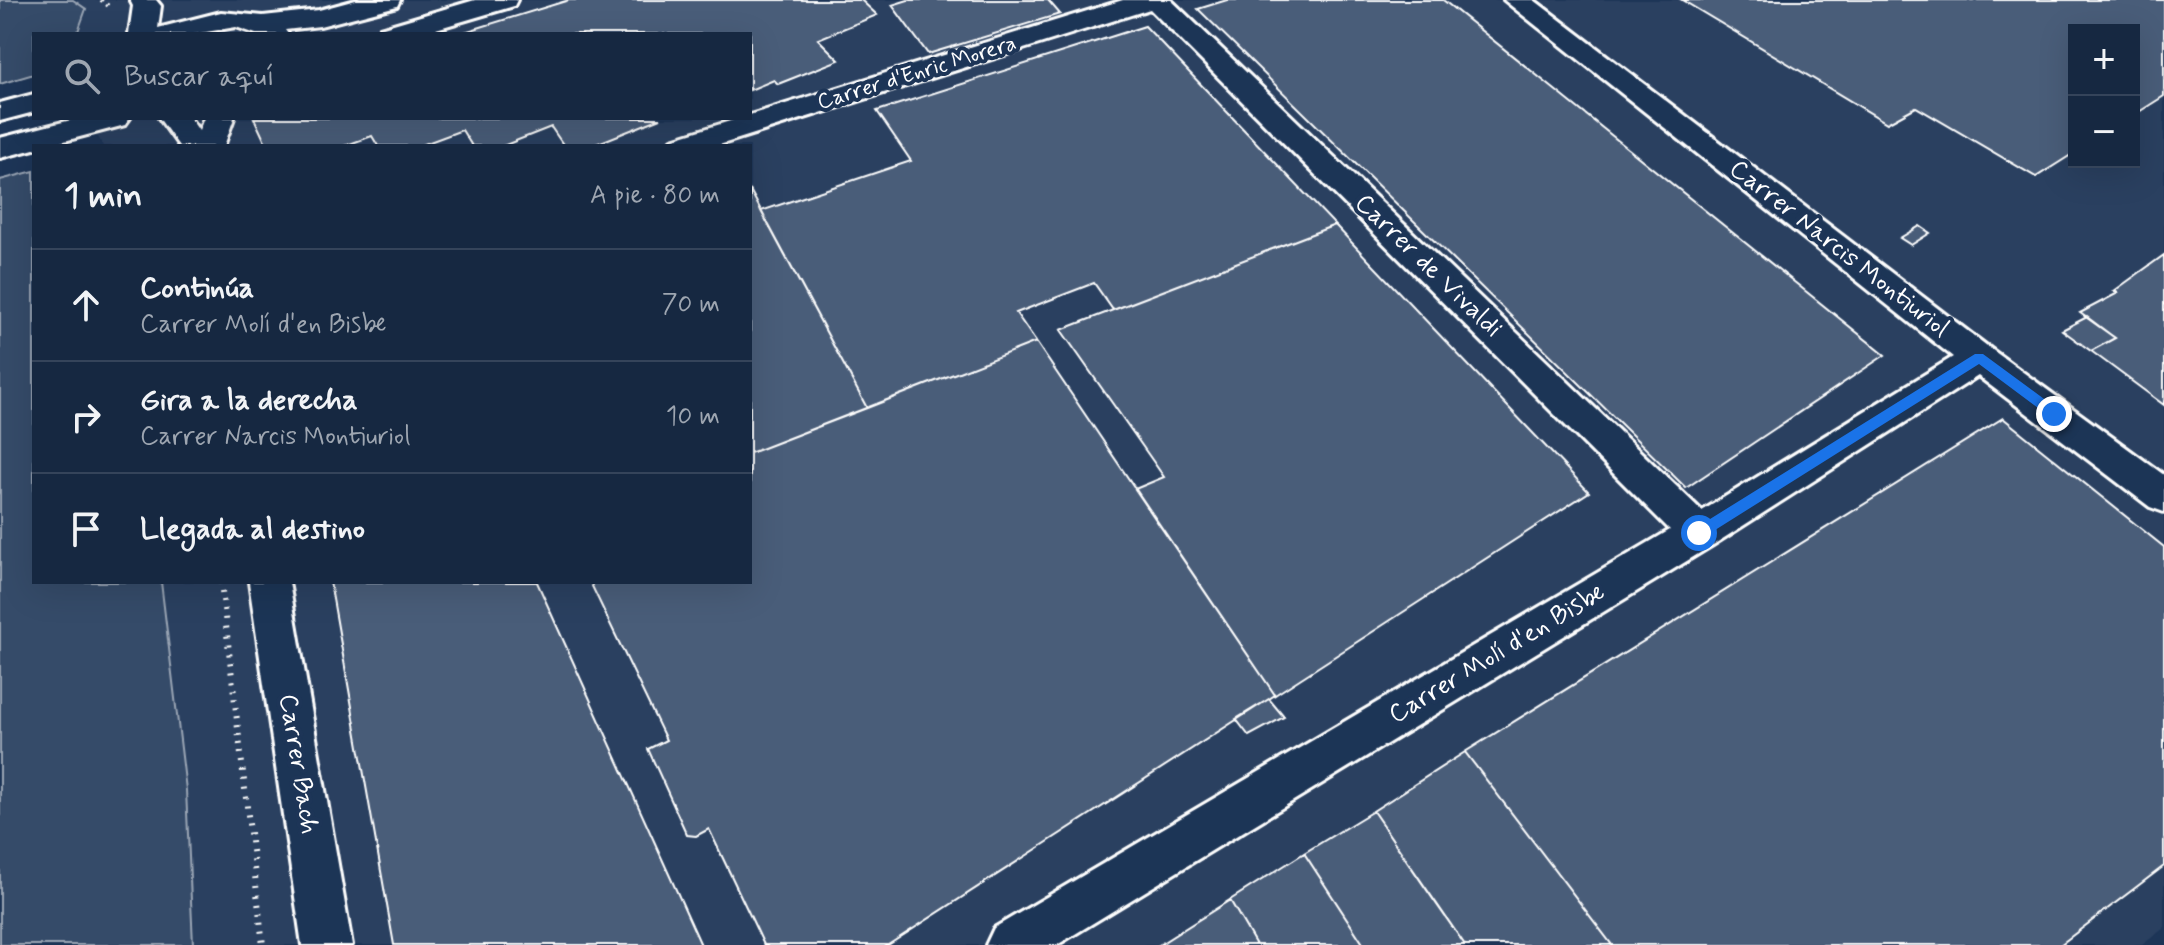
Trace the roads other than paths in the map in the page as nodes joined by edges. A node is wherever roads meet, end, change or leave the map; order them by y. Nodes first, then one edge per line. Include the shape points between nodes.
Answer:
1 (143, 0) edge
2 (171, 0) edge
3 (387, 0) edge
4 (504, 0) edge
5 (1154, 0) edge
6 (1517, 0) edge
7 (208, 21) junction
8 (268, 29) edge
9 (143, 32) edge
10 (172, 32) edge
11 (397, 32) edge
12 (32, 104) edge
13 (0, 112) edge
14 (107, 120) edge
15 (176, 120) edge
16 (218, 120) edge
17 (194, 144) edge
18 (210, 144) edge
19 (689, 144) edge
20 (0, 148) edge
21 (1979, 358) junction
22 (2164, 496) edge
23 (1699, 533) junction
24 (269, 584) edge
25 (327, 945) edge
26 (1011, 945) edge

1 - 9 street
2 - 7 street
3 - 8 street
4 - 11 street
5 - 19 street, Carrer d'Enric Morera
5 - 23 street, Carrer de Vivaldi
6 - 21 street, Carrer Narcis Montiuriol
7 - 8 street via 234,19
7 - 10 street
12 - 13 street
14 - 20 street
15 - 17 street
16 - 18 street
21 - 22 street, Carrer Narcis Montiuriol
21 - 23 street, Carrer Molí d'en Bisbe
23 - 26 street, Carrer Molí d'en Bisbe
24 - 25 street, Carrer Bach

